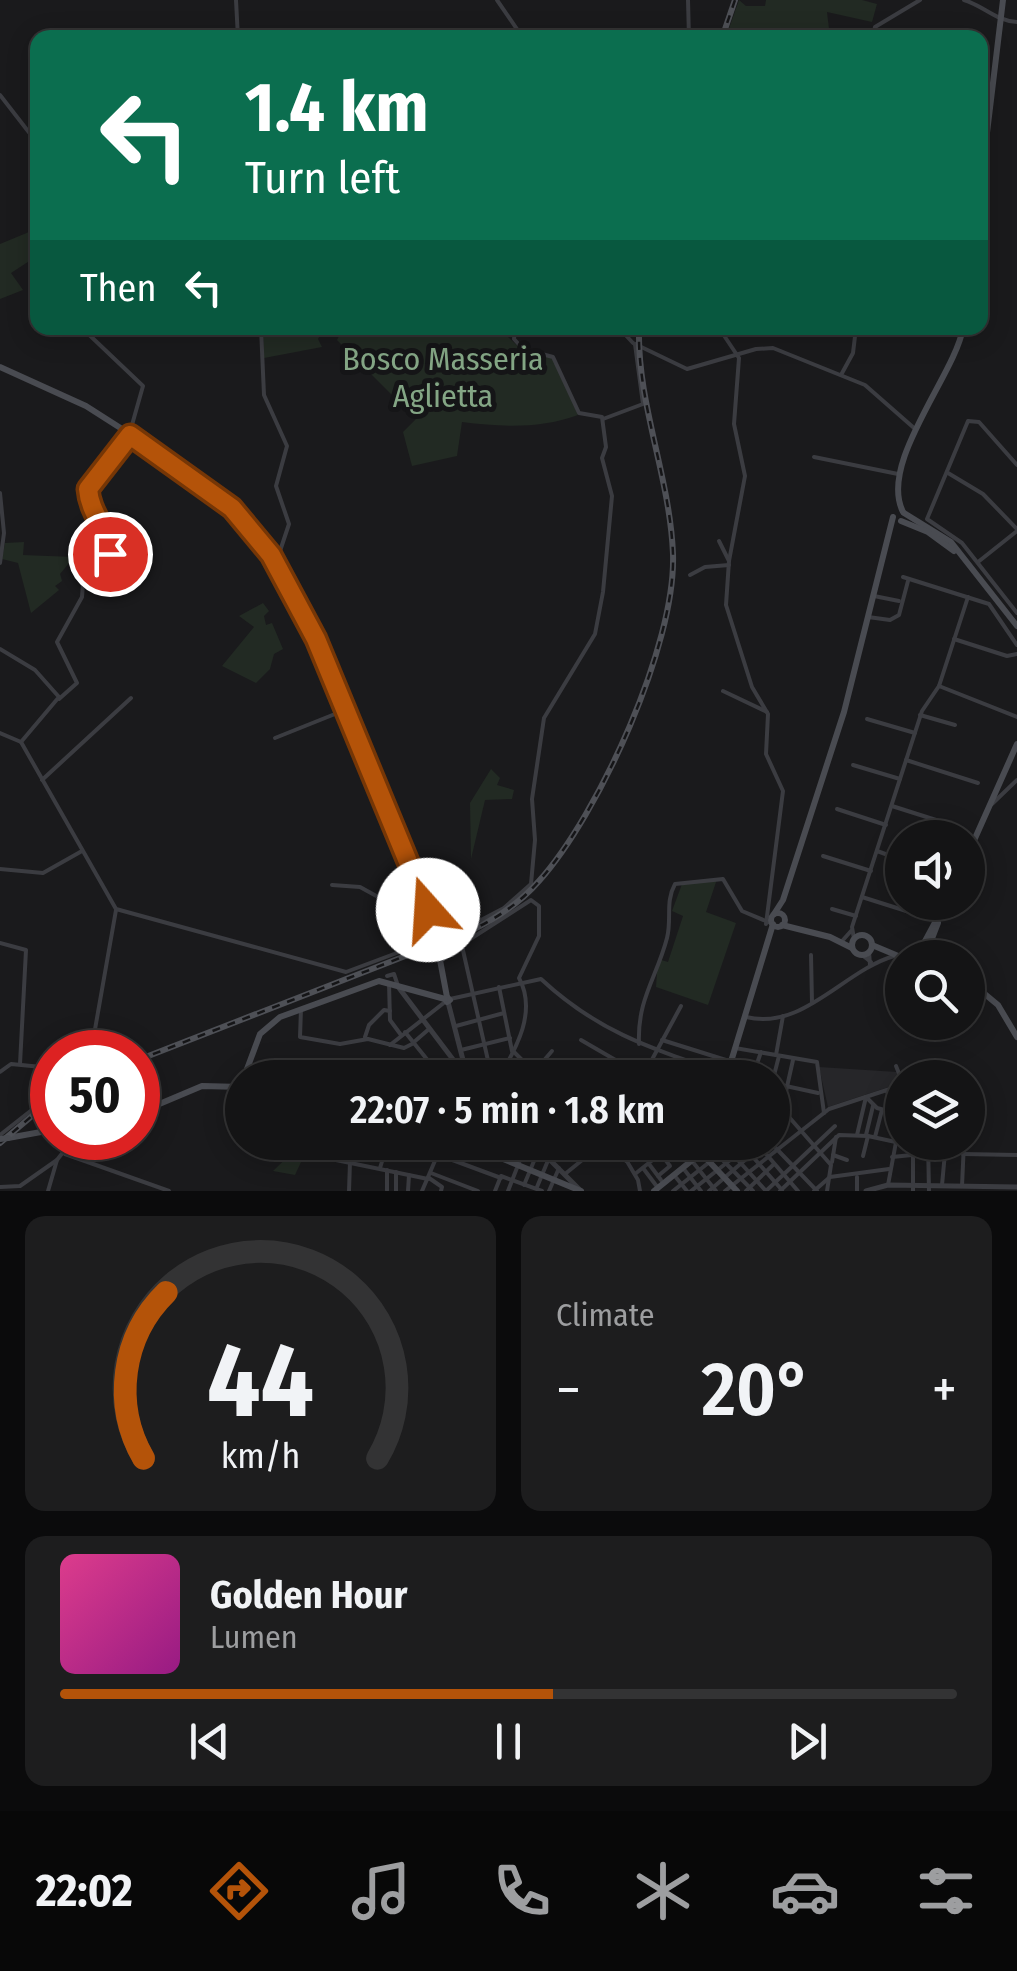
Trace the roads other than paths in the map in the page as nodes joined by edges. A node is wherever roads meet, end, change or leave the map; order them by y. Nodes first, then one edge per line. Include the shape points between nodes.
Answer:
1 (236, 0) edge
2 (498, 0) edge
3 (688, 0) edge
4 (920, 0) edge
5 (964, 0) edge
6 (1004, 0) edge
7 (1001, 21) junction
8 (1017, 22) edge
9 (238, 30) edge
10 (518, 30) edge
11 (689, 30) edge
12 (874, 30) edge
13 (0, 95) edge
14 (988, 127) edge
15 (30, 134) edge
16 (90, 335) edge
17 (261, 335) edge
18 (514, 335) edge
19 (625, 335) edge
20 (724, 335) edge
21 (855, 335) edge
22 (962, 335) edge
23 (635, 344) junction
24 (738, 356) junction
25 (0, 367) edge
26 (842, 375) junction
27 (603, 418) junction
28 (914, 428) junction
29 (130, 435) junction
30 (814, 457) dead end
31 (1017, 465) edge
32 (946, 472) junction
33 (902, 476) junction
34 (0, 493) edge
35 (899, 516) junction
36 (1017, 530) edge
37 (719, 541) dead end
38 (978, 562) junction
39 (0, 563) edge
40 (276, 563) junction
41 (729, 563) junction
42 (690, 575) dead end
43 (873, 596) junction
44 (968, 597) junction
45 (899, 601) junction
46 (868, 618) junction
47 (1014, 624) edge
48 (954, 639) junction
49 (1017, 643) edge
50 (0, 649) edge
51 (1016, 654) edge
52 (939, 686) junction
53 (723, 691) dead end
54 (131, 698) dead end
55 (58, 700) junction
56 (345, 710) junction
57 (767, 712) junction
58 (920, 715) junction
59 (867, 718) dead end
60 (1017, 718) edge
61 (955, 725) dead end
62 (0, 733) edge
63 (915, 734) junction
64 (275, 738) dead end
65 (21, 742) junction
66 (1017, 744) edge
67 (906, 760) junction
68 (854, 765) dead end
69 (42, 780) junction
70 (900, 780) junction
71 (1016, 780) edge
72 (1000, 782) junction
73 (978, 783) dead end
74 (990, 805) junction
75 (892, 806) junction
76 (837, 810) dead end
77 (888, 820) edge
78 (936, 820) edge
79 (983, 820) edge
80 (885, 825) edge
81 (885, 828) edge
82 (82, 851) junction
83 (877, 852) junction
84 (885, 855) edge
85 (823, 856) dead end
86 (0, 868) edge
87 (871, 870) junction
88 (332, 885) dead end
89 (862, 897) junction
90 (885, 904) edge
91 (116, 909) junction
92 (832, 909) dead end
93 (429, 913) junction
94 (854, 921) junction
95 (431, 923) junction
96 (773, 923) junction
97 (458, 933) junction
98 (442, 936) junction
99 (830, 937) junction
100 (843, 940) junction
101 (433, 941) junction
102 (855, 941) junction
103 (0, 943) edge
104 (461, 944) junction
105 (868, 951) junction
106 (885, 952) edge
107 (810, 955) dead end
108 (885, 962) edge
109 (867, 969) junction
110 (520, 981) junction
111 (391, 982) junction
112 (499, 987) junction
113 (474, 994) junction
114 (985, 994) edge
115 (447, 1000) junction
116 (812, 1003) junction
117 (681, 1006) dead end
118 (301, 1009) junction
119 (390, 1011) junction
120 (504, 1013) junction
121 (783, 1016) junction
122 (746, 1017) junction
123 (422, 1020) junction
124 (479, 1020) junction
125 (454, 1026) junction
126 (429, 1029) junction
127 (95, 1030) edge
128 (403, 1034) junction
129 (510, 1038) junction
130 (1017, 1038) edge
131 (367, 1039) junction
132 (581, 1040) dead end
133 (662, 1040) junction
134 (414, 1043) junction
135 (484, 1044) junction
136 (639, 1044) junction
137 (390, 1045) junction
138 (736, 1048) junction
139 (460, 1050) junction
140 (552, 1050) dead end
141 (656, 1052) junction
142 (760, 1052) junction
143 (514, 1053) junction
144 (778, 1055) junction
145 (794, 1058) junction
146 (253, 1060) edge
147 (429, 1060) edge
148 (453, 1060) edge
149 (464, 1060) edge
150 (488, 1060) edge
151 (510, 1060) edge
152 (521, 1060) edge
153 (544, 1060) edge
154 (617, 1060) edge
155 (652, 1060) edge
156 (679, 1060) edge
157 (728, 1060) edge
158 (731, 1060) edge
159 (758, 1060) edge
160 (777, 1060) edge
161 (20, 1064) junction
162 (30, 1065) edge
163 (0, 1072) edge
164 (790, 1074) edge
165 (225, 1085) edge
166 (790, 1087) edge
167 (885, 1090) edge
168 (882, 1091) junction
169 (885, 1092) edge
170 (818, 1093) junction
171 (866, 1097) junction
172 (160, 1103) edge
173 (872, 1106) junction
174 (882, 1110) junction
175 (885, 1110) edge
176 (30, 1114) edge
177 (824, 1114) junction
178 (790, 1118) edge
179 (835, 1126) dead end
180 (803, 1132) junction
181 (30, 1134) edge
182 (857, 1135) junction
183 (867, 1136) junction
184 (836, 1137) junction
185 (875, 1137) junction
186 (3, 1138) edge
187 (885, 1140) edge
188 (790, 1143) edge
189 (814, 1145) junction
190 (820, 1152) junction
191 (985, 1155) edge
192 (833, 1156) junction
193 (863, 1156) dead end
194 (1017, 1156) edge
195 (57, 1160) joint
196 (82, 1160) edge
197 (336, 1160) edge
198 (382, 1160) edge
199 (437, 1160) edge
200 (453, 1160) edge
201 (504, 1160) edge
202 (521, 1160) edge
203 (534, 1160) edge
204 (548, 1160) edge
205 (551, 1160) edge
206 (586, 1160) edge
207 (626, 1160) edge
208 (654, 1160) edge
209 (665, 1160) edge
210 (713, 1160) edge
211 (723, 1160) edge
212 (730, 1160) edge
213 (738, 1160) edge
214 (747, 1160) edge
215 (756, 1160) edge
216 (789, 1160) edge
217 (847, 1160) dead end
218 (891, 1160) edge
219 (913, 1160) edge
220 (928, 1160) edge
221 (946, 1160) edge
222 (963, 1160) edge
223 (692, 1161) joint
224 (772, 1161) junction
225 (350, 1162) junction
226 (710, 1162) junction
227 (726, 1163) junction
228 (649, 1164) junction
229 (742, 1164) junction
230 (794, 1164) junction
231 (832, 1165) junction
232 (518, 1166) junction
233 (761, 1166) junction
234 (380, 1168) junction
235 (559, 1168) junction
236 (643, 1168) junction
237 (683, 1168) junction
238 (889, 1169) junction
239 (388, 1170) junction
240 (530, 1170) junction
241 (671, 1170) junction
242 (700, 1170) junction
243 (717, 1170) junction
244 (733, 1171) junction
245 (396, 1172) junction
246 (766, 1172) junction
247 (800, 1172) junction
248 (750, 1173) junction
249 (565, 1174) junction
250 (783, 1174) junction
251 (409, 1175) junction
252 (542, 1175) junction
253 (429, 1177) junction
254 (501, 1177) junction
255 (637, 1177) junction
256 (690, 1177) junction
257 (830, 1177) junction
258 (856, 1177) dead end
259 (706, 1178) junction
260 (725, 1178) junction
261 (512, 1180) junction
262 (554, 1180) junction
263 (742, 1180) junction
264 (757, 1180) junction
265 (807, 1180) junction
266 (775, 1182) junction
267 (790, 1182) junction
268 (682, 1184) junction
269 (659, 1185) edge
270 (962, 1186) junction
271 (524, 1187) edge
272 (884, 1187) edge
273 (947, 1187) edge
274 (1017, 1187) edge
275 (0, 1188) edge
276 (564, 1188) edge
277 (699, 1188) edge
278 (899, 1188) edge
279 (912, 1188) edge
280 (929, 1188) edge
281 (732, 1189) edge
282 (387, 1190) edge
283 (541, 1190) edge
284 (713, 1190) edge
285 (749, 1190) edge
286 (797, 1190) edge
287 (815, 1190) edge
288 (48, 1191) edge
289 (169, 1191) edge
290 (349, 1191) edge
291 (396, 1191) edge
292 (408, 1191) edge
293 (422, 1191) edge
294 (440, 1191) edge
295 (475, 1191) edge
296 (495, 1191) edge
297 (508, 1191) edge
298 (581, 1191) edge
299 (637, 1191) edge
300 (673, 1191) edge
301 (689, 1191) edge
302 (766, 1191) edge
303 (781, 1191) edge
304 (827, 1191) edge
305 (857, 1191) edge
306 (866, 1191) edge

1 - 9 street
2 - 10 street
3 - 11 street
4 - 12 street
5 - 7 street
6 - 7 main road
7 - 8 street
7 - 14 main road
13 - 15 street
16 - 29 street via 142,382
17 - 40 street via 265,400 287,450 276,486 289,525
18 - 27 street via 520,348 554,357 578,413
19 - 23 street
20 - 24 street
21 - 26 street
22 - 28 main road
23 - 24 street via 687,369
23 - 27 street via 643,404
24 - 26 street via 774,348
24 - 41 street via 734,421 745,476
25 - 29 main road via 86,406
26 - 28 street via 870,388
27 - 97 street via 602,458 612,492 603,592 595,634 544,718 532,799 531,884
28 - 33 main road
29 - 40 main road via 232,508
29 - 55 street via 89,486 90,508 109,538 110,554 83,584 57,642 77,683
30 - 33 street
31 - 32 street via 970,420
32 - 36 street via 983,494
32 - 38 street via 926,519
33 - 35 main road
34 - 39 street
35 - 43 main road
35 - 47 main road via 967,561
36 - 38 street
37 - 41 street
38 - 47 street
40 - 56 main road
41 - 42 street
41 - 57 street via 726,608
43 - 45 street
43 - 46 main road
44 - 45 street via 906,578
44 - 47 street
44 - 48 street
45 - 46 street via 896,617
46 - 96 main road via 844,712
47 - 49 street
48 - 51 street
48 - 52 street
50 - 55 street via 38,673
52 - 58 street
52 - 60 street
53 - 57 street
54 - 69 street
55 - 65 street
56 - 64 street
56 - 93 main road
57 - 96 street via 767,756 784,792
58 - 61 street
58 - 63 street
59 - 63 street
62 - 65 street
63 - 67 street
65 - 69 street
66 - 72 main road
67 - 70 street
67 - 73 street
68 - 70 street
69 - 82 street
70 - 75 street
71 - 72 street via 1007,789
71 - 74 street
72 - 74 main road
74 - 79 main road
75 - 77 street
75 - 78 street
76 - 80 street
81 - 83 street
82 - 86 street via 43,873
82 - 91 street
83 - 84 street
83 - 87 street
85 - 87 street
87 - 89 street
88 - 93 street via 364,888 400,909
89 - 90 street
89 - 94 street
91 - 101 street via 346,972
91 - 127 street
92 - 94 street
93 - 95 main road
94 - 100 street
94 - 102 street
95 - 98 main road
95 - 101 street
96 - 99 main road
96 - 122 main road
96 - 136 street via 738,908 723,879 675,884 666,943 642,1003
97 - 98 main road
97 - 104 main road
98 - 101 street
99 - 100 main road
99 - 102 main road
100 - 102 main road
102 - 105 main road
102 - 105 main road
103 - 161 street via 26,953
104 - 110 street via 534,900 542,912 540,934
104 - 113 street
104 - 115 main road via 441,958
105 - 106 main road
105 - 109 street
107 - 116 street
108 - 109 street
109 - 116 street
110 - 112 street
110 - 136 street via 540,979 564,1003
110 - 143 street via 527,996
111 - 115 main road
111 - 118 main road
111 - 119 street
111 - 123 street
112 - 113 street
112 - 120 street
113 - 115 street
113 - 124 street
114 - 130 main road
115 - 123 street
115 - 125 street
116 - 121 street
117 - 133 street
118 - 131 street via 300,1037 340,1044
118 - 146 main road via 265,1027
119 - 128 street
119 - 131 street via 370,1025
120 - 124 street
120 - 129 street
121 - 122 street
121 - 144 street
122 - 138 main road
123 - 126 street
123 - 128 street
124 - 125 street
124 - 135 street
125 - 139 street
126 - 134 street
126 - 148 street
128 - 134 street
128 - 137 street
129 - 135 street
129 - 143 street
131 - 137 street
132 - 154 street
133 - 141 street
133 - 157 street
134 - 137 street
134 - 147 street
135 - 139 street
135 - 150 street
136 - 141 street
138 - 142 street
138 - 158 main road
139 - 149 street
140 - 153 street
141 - 155 street
141 - 156 street
142 - 144 street
142 - 159 street
143 - 151 street
143 - 152 street
144 - 145 street
144 - 160 street
145 - 164 street
145 - 170 street via 817,1062
161 - 162 street
161 - 163 street
165 - 172 main road
166 - 170 street
167 - 168 street
168 - 169 street
168 - 171 street
170 - 177 street
171 - 173 street
171 - 177 street
171 - 182 street
173 - 174 street
173 - 183 street
174 - 175 street
174 - 185 street
176 - 186 street
177 - 180 street
178 - 180 street
179 - 189 street
180 - 188 street
180 - 189 street
181 - 186 main road
182 - 183 street
182 - 184 street
183 - 185 street
183 - 193 street
184 - 190 street
184 - 192 street
185 - 187 street
189 - 190 street
189 - 230 street
190 - 231 street
190 - 247 street
191 - 194 street
192 - 217 street
192 - 231 street
195 - 275 street via 20,1186
195 - 288 street
196 - 289 street
197 - 225 street
198 - 234 street
199 - 253 street
200 - 254 street
201 - 232 main road
202 - 232 street
203 - 240 street
204 - 252 street
205 - 235 street
206 - 249 street
207 - 255 street
208 - 228 street
209 - 241 street
210 - 226 street
211 - 227 street
212 - 227 street
213 - 229 street
214 - 229 street
215 - 233 street
216 - 230 street
218 - 238 street
219 - 279 street
220 - 280 street
221 - 273 street
222 - 270 street
223 - 237 main road
223 - 242 street
224 - 233 street
224 - 246 street
224 - 250 street
225 - 234 street
225 - 290 street
226 - 242 street
226 - 243 main road
227 - 243 street
227 - 244 street
228 - 236 street
228 - 269 street
229 - 244 street
229 - 248 street
230 - 247 street
230 - 250 street
231 - 257 street
232 - 240 main road
232 - 261 street
233 - 246 street
233 - 248 street
234 - 239 street
235 - 249 street
235 - 262 street
236 - 255 street
236 - 269 street
237 - 241 main road
237 - 256 street
238 - 257 street
238 - 272 street
239 - 245 street
239 - 282 street
240 - 252 main road
240 - 271 street
241 - 268 street
241 - 269 main road
242 - 256 street
242 - 259 street
243 - 259 street
243 - 260 main road
244 - 260 street
244 - 263 street
245 - 251 street
245 - 291 street
246 - 264 street
246 - 266 street
247 - 265 street
247 - 267 street
248 - 263 street
248 - 264 street
249 - 298 street
250 - 266 street
250 - 267 street
251 - 253 street
251 - 292 street
252 - 262 main road
252 - 283 street
253 - 293 street
253 - 294 street
253 - 295 street
254 - 261 street
254 - 296 street
255 - 299 street
256 - 268 street
256 - 277 street
257 - 287 street
257 - 304 street
258 - 305 street
259 - 277 street
259 - 284 street
260 - 281 main road
260 - 284 street
261 - 271 street
261 - 297 street
262 - 276 main road
262 - 283 street
263 - 281 street
263 - 285 street
264 - 285 street
264 - 302 street
265 - 286 street
265 - 287 street
266 - 302 street
266 - 303 street
267 - 286 street
267 - 303 street
268 - 300 street
268 - 301 street
269 - 300 street
270 - 273 street
270 - 274 street
271 - 283 street
272 - 278 street
272 - 306 street
273 - 280 street
276 - 298 main road
277 - 301 street
278 - 279 street
279 - 280 street

